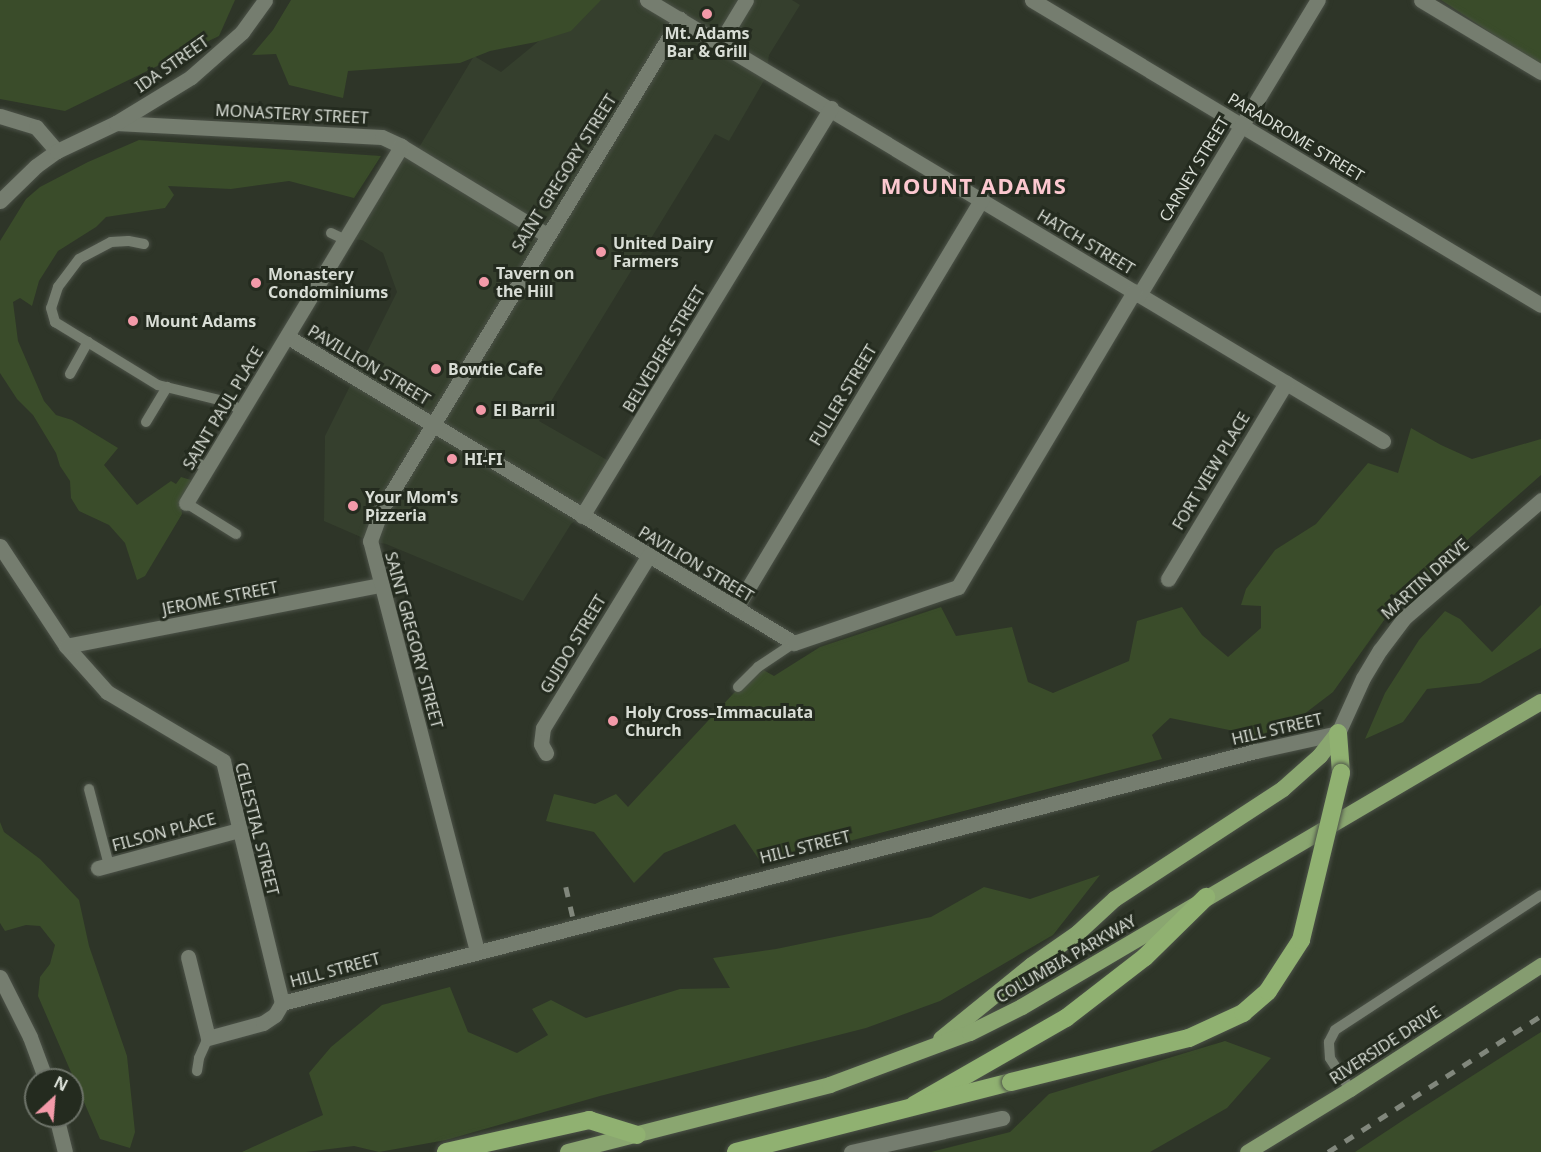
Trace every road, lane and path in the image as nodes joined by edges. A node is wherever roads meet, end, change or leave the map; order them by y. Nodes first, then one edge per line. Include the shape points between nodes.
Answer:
1 (265, 0) edge
2 (647, 0) edge
3 (746, 0) edge
4 (1032, 0) edge
5 (1318, 0) edge
6 (1421, 0) edge
7 (680, 19) junction
8 (720, 44) junction
9 (1541, 72) edge
10 (831, 108) junction
11 (0, 116) edge
12 (116, 123) junction
13 (1241, 126) junction
14 (401, 146) junction
15 (57, 151) junction
16 (982, 199) junction
17 (0, 201) edge
18 (547, 235) junction
19 (144, 244) dead end
20 (1137, 293) junction
21 (1541, 305) edge
22 (288, 337) junction
23 (88, 342) junction
24 (70, 374) dead end
25 (1286, 383) junction
26 (167, 387) junction
27 (243, 412) junction
28 (146, 422) dead end
29 (432, 425) junction
30 (1383, 441) dead end
31 (191, 459) dead end
32 (208, 468) junction
33 (1541, 500) edge
34 (186, 503) joint
35 (582, 516) junction
36 (236, 534) dead end
37 (0, 546) edge
38 (648, 555) junction
39 (1168, 579) dead end
40 (381, 585) junction
41 (736, 608) junction
42 (794, 644) junction
43 (66, 646) junction
44 (738, 687) dead end
45 (1541, 702) edge
46 (1338, 734) junction
47 (546, 753) dead end
48 (89, 789) dead end
49 (239, 830) junction
50 (103, 866) joint
51 (1541, 895) edge
52 (1206, 897) junction
53 (477, 951) junction
54 (188, 957) dead end
55 (1541, 965) edge
56 (0, 977) edge
57 (282, 1003) junction
58 (208, 1038) junction
59 (926, 1051) junction
60 (41, 1068) edge
61 (197, 1071) dead end
62 (1350, 1089) junction
63 (914, 1105) junction
64 (1002, 1118) dead end
65 (59, 1128) edge
66 (637, 1135) junction
67 (65, 1152) edge
68 (446, 1152) edge
69 (568, 1152) edge
70 (736, 1152) edge
71 (851, 1152) edge
72 (1247, 1152) edge

1 - 12 street, IDA STREET via 224,50 191,77
2 - 7 street, HATCH STREET
3 - 8 street
4 - 13 street, PARADROME STREET
5 - 13 street, CARNEY STREET
6 - 9 street
7 - 8 street, HATCH STREET
7 - 18 street, SAINT GREGORY STREET
8 - 10 street, HATCH STREET
10 - 16 street, HATCH STREET
10 - 35 street, BELVEDERE STREET
11 - 15 street via 36,127
12 - 14 street, MONASTERY STREET via 376,136
12 - 15 street
13 - 20 street, CARNEY STREET
13 - 21 street, PARADROME STREET
14 - 18 street, MONASTERY STREET
14 - 22 street, SAINT PAUL PLACE via 338,236
15 - 17 street
16 - 20 street, HATCH STREET
16 - 41 street, FULLER STREET
18 - 29 street, SAINT GREGORY STREET
19 - 23 lane via 111,242 97,248 79,259 58,287 51,308 56,322
20 - 25 street, HATCH STREET
20 - 42 street, CARNEY STREET via 958,587
22 - 27 street, SAINT PAUL PLACE
22 - 29 street, PAVILLION STREET
23 - 24 lane
23 - 26 lane
25 - 30 street, HATCH STREET
25 - 39 street, FORT VIEW PLACE
26 - 27 lane via 228,402
26 - 28 lane
27 - 32 street, SAINT PAUL PLACE
29 - 35 street, PAVILION STREET
29 - 40 street, SAINT GREGORY STREET via 373,530 371,549
31 - 32 lane
32 - 34 street, SAINT PAUL PLACE
33 - 46 street, MARTIN DRIVE via 1404,618 1363,678
34 - 36 lane
35 - 38 street, PAVILION STREET
37 - 43 street, CELESTIAL STREET
38 - 41 street, PAVILION STREET
38 - 47 street, GUIDO STREET via 543,728 541,744
40 - 43 street, JEROME STREET
40 - 53 street, SAINT GREGORY STREET
41 - 42 street, PAVILION STREET
42 - 44 lane via 758,667
43 - 49 street, CELESTIAL STREET via 107,692 224,761
45 - 52 highway, COLUMBIA PARKWAY
46 - 53 street, HILL STREET via 1244,754
46 - 59 highway via 1320,756 1282,789 1115,899 1078,933
46 - 63 highway, bridge via 1341,773 1301,940 1268,991 1243,1013 1189,1038
48 - 50 lane
49 - 50 street, FILSON PLACE
49 - 57 street, CELESTIAL STREET
51 - 62 lane via 1335,1030 1329,1042 1330,1058
52 - 59 highway, COLUMBIA PARKWAY via 1022,1007
52 - 63 highway via 1145,957 1066,1018
53 - 57 street, HILL STREET
54 - 58 street
55 - 62 main road, RIVERSIDE DRIVE
56 - 60 street
57 - 58 street via 275,1015 263,1023
58 - 61 lane
59 - 66 highway, COLUMBIA PARKWAY via 830,1085
62 - 72 main road, RIVERSIDE DRIVE
63 - 70 highway
64 - 71 street
65 - 67 street
66 - 68 highway via 589,1120
66 - 69 highway, COLUMBIA PARKWAY

